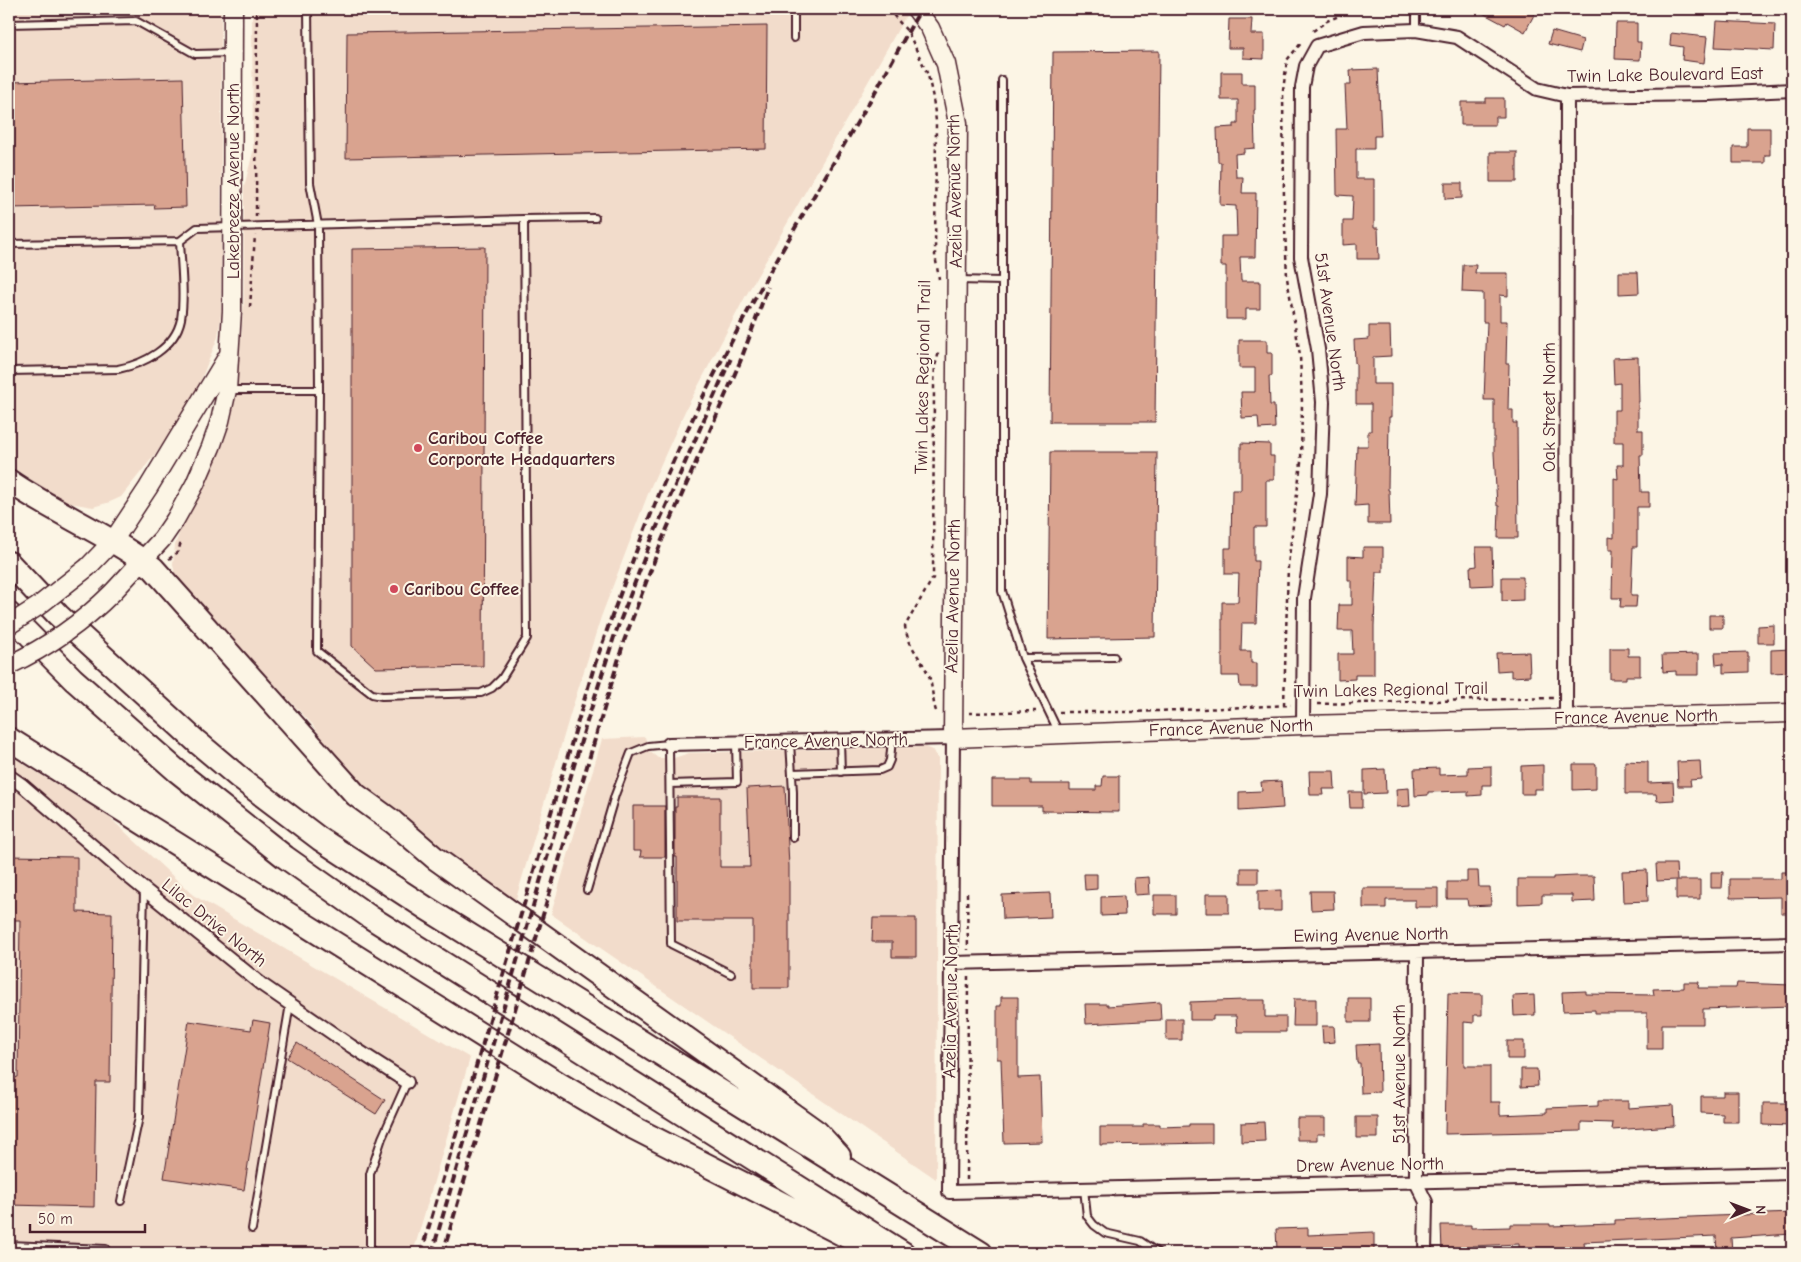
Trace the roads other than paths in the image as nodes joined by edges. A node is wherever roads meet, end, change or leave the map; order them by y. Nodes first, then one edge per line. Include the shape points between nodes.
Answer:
1 (233, 9) edge
2 (308, 9) edge
3 (794, 9) edge
4 (916, 9) edge
5 (1416, 9) edge
6 (9, 24) edge
7 (1416, 30) junction
8 (794, 38) dead end
9 (1317, 46) joint
10 (234, 53) junction
11 (1002, 80) dead end
12 (1792, 90) edge
13 (1567, 96) junction
14 (595, 218) dead end
15 (524, 219) junction
16 (318, 225) junction
17 (233, 228) junction
18 (180, 241) junction
19 (9, 244) edge
20 (948, 281) junction
21 (1002, 281) junction
22 (229, 354) junction
23 (9, 370) edge
24 (227, 390) junction
25 (319, 390) junction
26 (9, 481) edge
27 (113, 540) junction
28 (143, 560) junction
29 (9, 563) edge
30 (9, 614) edge
31 (9, 624) edge
32 (1114, 657) dead end
33 (1023, 658) junction
34 (9, 665) edge
35 (1792, 713) edge
36 (1566, 718) junction
37 (1303, 725) junction
38 (1060, 734) junction
39 (953, 738) junction
40 (9, 739) edge
41 (892, 739) junction
42 (840, 740) junction
43 (790, 742) junction
44 (736, 743) junction
45 (670, 744) junction
46 (840, 772) junction
47 (792, 773) junction
48 (9, 776) edge
49 (670, 784) junction
50 (793, 838) dead end
51 (144, 888) junction
52 (587, 890) dead end
53 (1792, 943) edge
54 (1417, 952) junction
55 (951, 963) junction
56 (731, 974) dead end
57 (290, 1004) junction
58 (407, 1082) joint
59 (1792, 1173) edge
60 (858, 1176) junction
61 (1416, 1182) junction
62 (1084, 1189) junction
63 (949, 1192) joint
64 (121, 1201) dead end
65 (252, 1228) dead end
66 (9, 1245) edge
67 (106, 1253) edge
68 (370, 1253) edge
69 (879, 1253) edge
70 (903, 1253) edge
71 (981, 1253) edge
72 (1158, 1253) edge
73 (1425, 1253) edge

1 - 10 street, Lakebreeze Avenue North
2 - 16 lane via 310,183
3 - 8 lane
4 - 20 street, Azelia Avenue North via 930,28 946,64 958,123
5 - 7 lane
6 - 10 lane via 136,21 195,54
7 - 9 street, Twin Lake Boulevard East via 1364,32
7 - 13 street, Twin Lake Boulevard East via 1457,37 1537,89
9 - 37 street, 51st Avenue North via 1306,66 1302,88 1302,257 1318,349 1323,402 1320,494 1304,598
10 - 17 street, Lakebreeze Avenue North
11 - 21 lane
12 - 13 street, Twin Lake Boulevard East
13 - 36 street, Oak Street North
14 - 15 lane
15 - 16 lane
15 - 25 lane via 528,638 492,688 481,693 372,694 317,651
16 - 17 lane
16 - 25 lane
17 - 18 lane via 197,228
17 - 22 street, Lakebreeze Avenue North
18 - 19 lane
18 - 23 lane via 180,321 160,351 139,363 118,369
20 - 21 lane
20 - 39 street, Azelia Avenue North
21 - 33 lane via 1002,591
22 - 24 street, Lakebreeze Avenue North
22 - 27 street, Lakebreeze Avenue North
24 - 25 lane
24 - 28 street, Lakebreeze Avenue North via 220,421 195,484 162,539
26 - 27 highway
27 - 28 highway
27 - 31 street, bridge via 88,567 37,607
28 - 34 street, Lakebreeze Avenue North, bridge via 97,608 66,632
28 - 60 highway via 176,592 356,795 436,858 817,1132
29 - 60 highway via 64,621 190,736 320,839
30 - 70 highway via 73,679 177,771 285,857 370,917
32 - 33 lane
33 - 38 lane
35 - 36 street, France Avenue North
36 - 37 street, France Avenue North
37 - 38 street, France Avenue North
38 - 39 street, France Avenue North
39 - 41 street, France Avenue North
39 - 55 street, Azelia Avenue North
40 - 69 highway via 632,1127
41 - 42 street, France Avenue North
41 - 46 lane via 888,767
42 - 43 street, France Avenue North
42 - 46 lane
43 - 44 street, France Avenue North
43 - 47 lane
44 - 45 street, France Avenue North
44 - 49 lane via 737,782
45 - 49 lane
45 - 52 lane via 648,746 631,753
46 - 47 lane
47 - 50 lane
48 - 51 street, Lilac Drive North
49 - 56 lane via 671,944
51 - 57 street, Lilac Drive North
51 - 64 lane via 139,1117
53 - 54 street, Ewing Avenue North
54 - 55 street, Ewing Avenue North
54 - 61 street, 51st Avenue North
55 - 63 street, Azelia Avenue North
57 - 58 street, Lilac Drive North
57 - 65 lane
58 - 68 lane via 370,1174
59 - 61 street, Drew Avenue North
60 - 71 highway
61 - 62 street, Drew Avenue North
61 - 73 street, 51st Avenue North via 1426,1202
62 - 63 street, Drew Avenue North
62 - 72 lane via 1087,1216 1094,1225 1105,1233 1140,1241
66 - 67 lane via 106,1249

